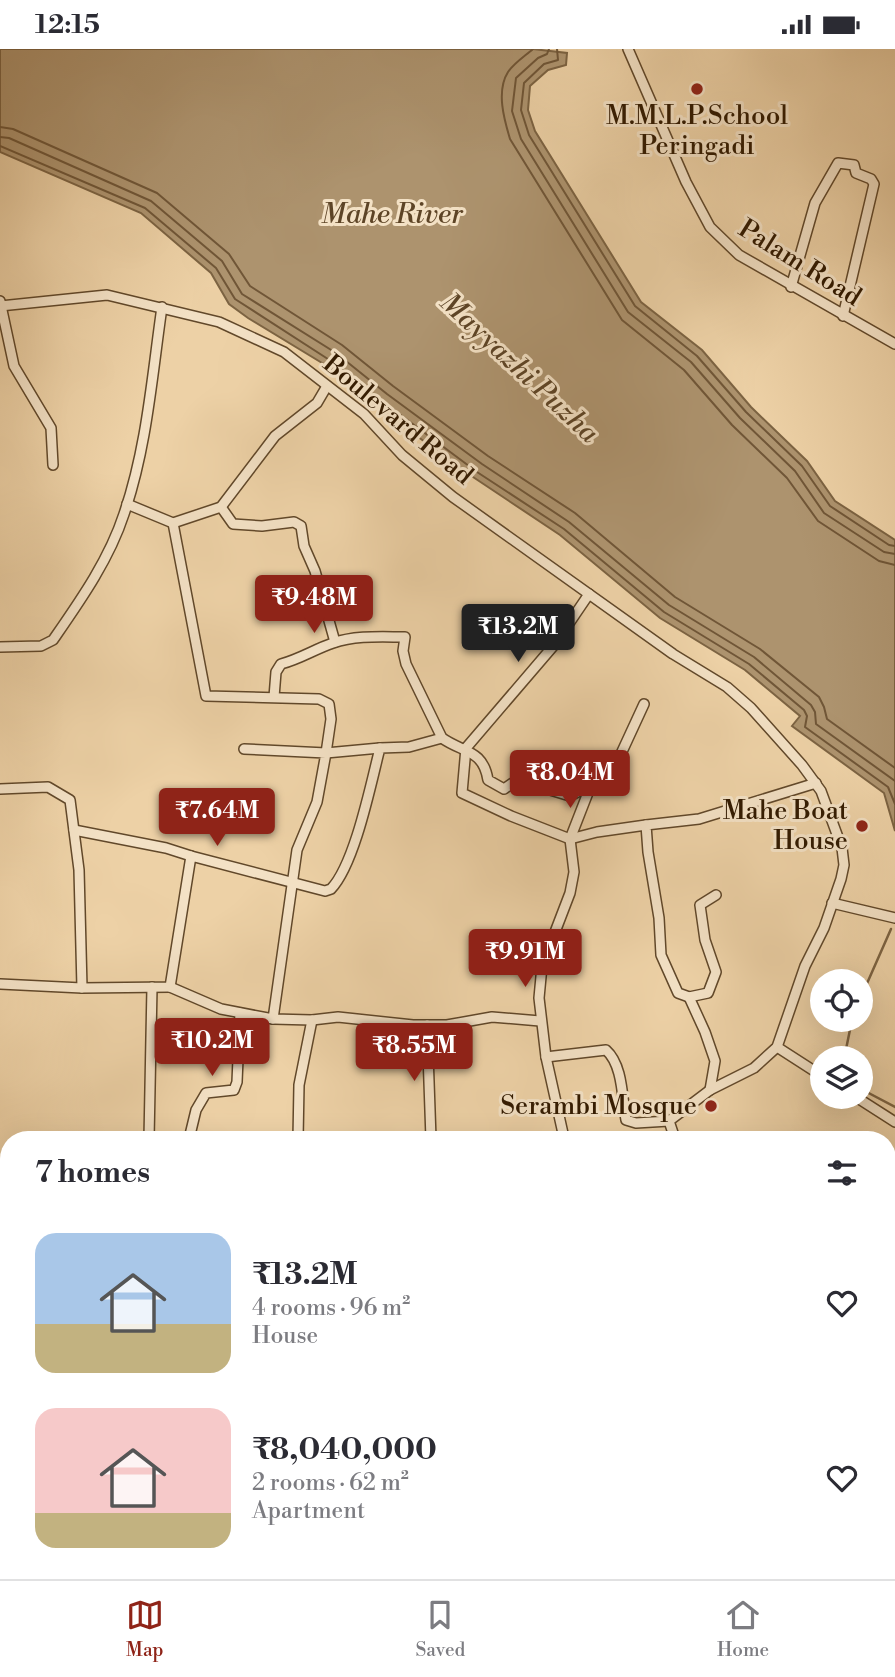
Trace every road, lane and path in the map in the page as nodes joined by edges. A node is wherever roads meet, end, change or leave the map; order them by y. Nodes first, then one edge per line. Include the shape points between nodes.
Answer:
1 (628, 49) edge
2 (791, 287) junction
3 (1, 304) edge
4 (162, 307) junction
5 (843, 316) junction
6 (895, 344) edge
7 (327, 386) junction
8 (53, 465) dead end
9 (127, 504) junction
10 (221, 507) junction
11 (173, 523) junction
12 (589, 594) junction
13 (335, 642) junction
14 (0, 647) edge
15 (274, 697) junction
16 (644, 704) dead end
17 (442, 738) junction
18 (380, 748) junction
19 (466, 748) junction
20 (244, 749) dead end
21 (326, 753) junction
22 (816, 783) junction
23 (591, 785) junction
24 (0, 789) edge
25 (646, 825) junction
26 (74, 830) junction
27 (570, 839) junction
28 (191, 856) junction
29 (290, 882) junction
30 (716, 895) dead end
31 (832, 903) junction
32 (895, 918) edge
33 (0, 984) edge
34 (152, 987) junction
35 (170, 987) junction
36 (82, 988) junction
37 (689, 997) junction
38 (240, 1013) junction
39 (272, 1019) junction
40 (312, 1020) junction
41 (540, 1021) junction
42 (427, 1025) junction
43 (777, 1047) junction
44 (546, 1057) junction
45 (810, 1068) edge
46 (710, 1090) junction
47 (873, 1108) edge
48 (669, 1121) junction
49 (895, 1122) edge
50 (149, 1131) edge
51 (191, 1131) edge
52 (298, 1131) edge
53 (431, 1131) edge
54 (562, 1131) edge
55 (672, 1131) edge

1 - 2 street, Palam Road via 685,182 710,227 739,255
2 - 5 street, Palam Road
2 - 5 street via 815,203 838,163 854,165 856,173 874,184
3 - 4 street, Boulevard Road via 107,295
3 - 8 street via 14,366 51,428
4 - 7 street, Boulevard Road via 219,322 284,352
4 - 9 street via 142,452
5 - 6 street, Palam Road
7 - 10 street via 317,403 275,436
7 - 12 street, Boulevard Road via 453,497
9 - 11 street
9 - 14 street via 100,566 53,641 41,646
10 - 11 street
10 - 13 street via 233,524 294,522 301,526
11 - 15 street via 206,697
12 - 19 street via 555,644
12 - 22 street, Boulevard Road via 727,687
13 - 15 street via 281,664
13 - 17 street via 405,637 406,664
15 - 21 street via 319,699 329,704
16 - 23 street via 620,755
17 - 18 street via 409,747
17 - 19 street
18 - 21 street
18 - 29 street via 351,850 335,885 325,891
19 - 23 street via 485,765 488,780 504,789 517,779 570,796
19 - 27 street via 462,793
20 - 21 street
21 - 29 street via 317,802 301,835
22 - 25 street via 699,819
22 - 31 street, Boulevard Road via 842,848 844,865
23 - 27 street
24 - 26 street via 48,787 70,800
25 - 27 street
25 - 37 street via 661,955 678,993
26 - 28 street
26 - 36 street
27 - 41 street via 574,872 542,966
28 - 29 street
28 - 35 street
29 - 39 street
30 - 37 street via 700,905 716,972 708,993
31 - 32 street
31 - 43 street, Boulevard Road
33 - 36 street
34 - 35 street
34 - 36 street
34 - 50 street
35 - 38 street
37 - 46 street via 715,1061
38 - 39 street
38 - 51 street via 234,1090 206,1093
39 - 40 street
40 - 42 street via 338,1017
40 - 52 street via 299,1085
41 - 42 street via 492,1017
41 - 44 street
42 - 53 street
43 - 45 street
43 - 46 street via 754,1068
44 - 48 street via 606,1050 617,1066 626,1120
44 - 54 street
46 - 48 street
47 - 49 street
48 - 55 street

